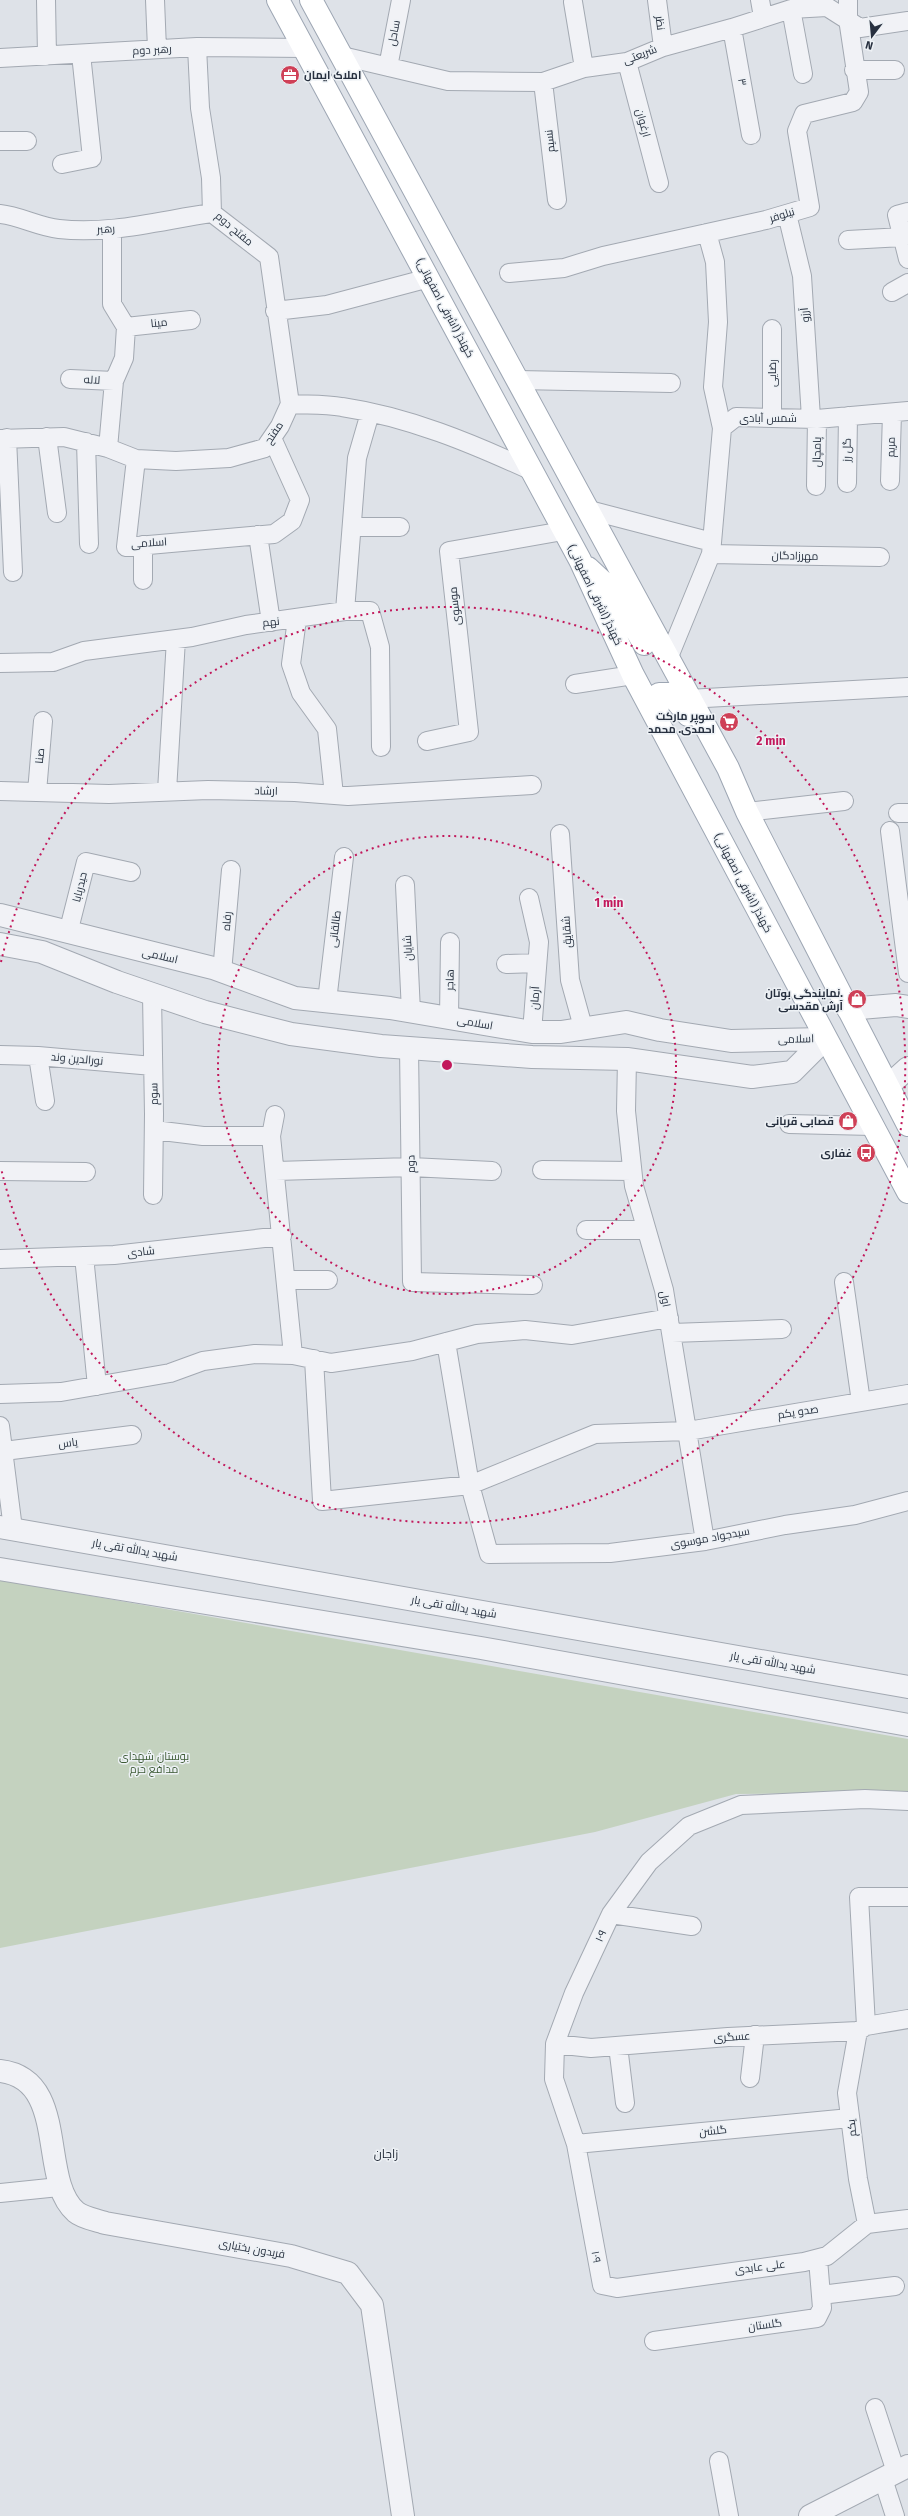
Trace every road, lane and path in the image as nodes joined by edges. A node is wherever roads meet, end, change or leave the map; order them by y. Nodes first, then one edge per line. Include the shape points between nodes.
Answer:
1 (46, 0) edge
2 (155, 0) edge
3 (278, 0) edge
4 (312, 0) edge
5 (401, 0) edge
6 (657, 0) edge
7 (848, 0) edge
8 (573, 2) dead end
9 (761, 8) edge
10 (791, 9) junction
11 (848, 19) junction
12 (908, 21) edge
13 (732, 28) junction
14 (663, 46) junction
15 (197, 47) junction
16 (304, 48) junction
17 (157, 49) junction
18 (81, 54) junction
19 (47, 56) junction
20 (342, 56) junction
21 (0, 58) edge
22 (628, 62) junction
23 (388, 67) junction
24 (584, 68) junction
25 (854, 70) junction
26 (895, 70) dead end
27 (804, 74) dead end
28 (543, 82) junction
29 (751, 135) dead end
30 (0, 141) edge
31 (28, 141) dead end
32 (62, 164) dead end
33 (659, 183) dead end
34 (557, 200) dead end
35 (212, 213) junction
36 (0, 214) edge
37 (787, 214) junction
38 (902, 214) edge
39 (112, 230) junction
40 (707, 233) junction
41 (903, 237) junction
42 (848, 240) dead end
43 (908, 259) edge
44 (509, 273) dead end
45 (429, 278) junction
46 (908, 283) edge
47 (892, 292) dead end
48 (275, 311) junction
49 (191, 320) dead end
50 (126, 327) junction
51 (772, 329) dead end
52 (70, 379) dead end
53 (518, 380) junction
54 (114, 381) junction
55 (671, 383) dead end
56 (290, 404) junction
57 (900, 412) edge
58 (370, 413) junction
59 (848, 416) junction
60 (772, 418) junction
61 (814, 418) junction
62 (722, 428) junction
63 (47, 437) junction
64 (272, 438) junction
65 (4, 439) edge
66 (86, 442) junction
67 (108, 448) junction
68 (136, 459) junction
69 (532, 471) junction
70 (890, 481) dead end
71 (847, 483) dead end
72 (816, 486) dead end
73 (589, 510) junction
74 (57, 513) dead end
75 (353, 527) junction
76 (400, 528) dead end
77 (563, 531) junction
78 (258, 535) junction
79 (88, 544) dead end
80 (143, 545) junction
81 (712, 548) junction
82 (880, 557) dead end
83 (580, 560) junction
84 (13, 572) dead end
85 (143, 580) dead end
86 (345, 611) junction
87 (297, 619) junction
88 (271, 622) junction
89 (176, 639) junction
90 (670, 662) junction
91 (0, 663) edge
92 (633, 675) junction
93 (574, 684) dead end
94 (908, 687) edge
95 (688, 699) junction
96 (43, 721) dead end
97 (660, 726) junction
98 (426, 741) dead end
99 (381, 747) dead end
100 (728, 768) junction
101 (532, 785) dead end
102 (0, 791) edge
103 (167, 791) junction
104 (37, 792) junction
105 (334, 795) junction
106 (844, 801) dead end
107 (746, 812) junction
108 (890, 831) dead end
109 (560, 834) dead end
110 (344, 857) dead end
111 (231, 870) dead end
112 (131, 872) dead end
113 (405, 885) dead end
114 (529, 898) dead end
115 (0, 915) edge
116 (68, 933) junction
117 (450, 942) dead end
118 (0, 944) edge
119 (537, 963) junction
120 (506, 964) dead end
121 (222, 972) junction
122 (908, 973) edge
123 (152, 994) junction
124 (327, 1001) junction
125 (908, 1007) edge
126 (848, 1009) junction
127 (411, 1012) junction
128 (449, 1018) junction
129 (583, 1027) junction
130 (532, 1032) junction
131 (825, 1039) junction
132 (410, 1048) junction
133 (0, 1055) edge
134 (38, 1056) junction
135 (627, 1059) junction
136 (153, 1066) junction
137 (908, 1068) edge
138 (888, 1086) junction
139 (45, 1102) dead end
140 (275, 1115) dead end
141 (789, 1124) dead end
142 (908, 1125) edge
143 (872, 1126) junction
144 (154, 1130) junction
145 (271, 1136) junction
146 (411, 1167) junction
147 (542, 1170) dead end
148 (0, 1171) edge
149 (276, 1171) junction
150 (492, 1171) dead end
151 (632, 1171) junction
152 (86, 1172) dead end
153 (908, 1192) edge
154 (153, 1195) dead end
155 (586, 1230) dead end
156 (646, 1230) junction
157 (282, 1236) junction
158 (84, 1256) junction
159 (0, 1259) edge
160 (286, 1280) junction
161 (328, 1280) dead end
162 (844, 1282) dead end
163 (533, 1285) dead end
164 (670, 1326) junction
165 (782, 1330) dead end
166 (446, 1342) junction
167 (293, 1355) junction
168 (314, 1359) junction
169 (97, 1386) junction
170 (0, 1394) edge
171 (908, 1394) edge
172 (861, 1402) junction
173 (0, 1426) edge
174 (688, 1431) junction
175 (132, 1435) dead end
176 (4, 1451) junction
177 (470, 1485) junction
178 (908, 1501) edge
179 (6, 1528) edge
180 (705, 1541) junction
181 (0, 1569) edge
182 (908, 1687) edge
183 (908, 1725) edge
184 (908, 1801) edge
185 (908, 1897) edge
186 (611, 1914) junction
187 (692, 1926) dead end
188 (908, 2019) edge
189 (862, 2029) junction
190 (755, 2035) junction
191 (555, 2044) junction
192 (618, 2046) junction
193 (0, 2071) edge
194 (750, 2078) dead end
195 (626, 2103) dead end
196 (850, 2118) junction
197 (576, 2144) junction
198 (59, 2187) junction
199 (0, 2193) edge
200 (908, 2219) edge
201 (867, 2224) junction
202 (818, 2259) junction
203 (602, 2285) joint
204 (895, 2286) dead end
205 (821, 2295) junction
206 (654, 2341) dead end
207 (876, 2408) dead end
208 (720, 2461) dead end
209 (896, 2473) edge
210 (403, 2516) edge
211 (729, 2516) edge
212 (810, 2516) edge
213 (895, 2516) edge

1 - 19 street
2 - 17 street
3 - 16 main road, کهندژ (اشرفی اصفهانی)
4 - 20 main road
5 - 23 street, ساحل
6 - 14 street, نظر
7 - 11 street, نیلوفر
8 - 24 street
9 - 10 street, شریعتی
9 - 13 street, شریعتی
10 - 11 street, شریعتی via 827,7
10 - 27 street
11 - 12 street, شریعتی via 860,28
11 - 25 street, نیلوفر
13 - 14 street, شریعتی
13 - 29 street, ۳
14 - 22 street, شریعتی
15 - 16 street, رهبر دوم
15 - 17 street, رهبر دوم
15 - 35 street, مفتح دوم via 200,108 211,178
16 - 45 main road, کهندژ (اشرفی اصفهانی)
17 - 18 street, رهبر دوم
18 - 19 street, رهبر دوم
18 - 32 street via 92,158
19 - 21 street, رهبر دوم
20 - 23 street, شریعتی
20 - 53 main road
22 - 24 street, شریعتی
22 - 33 street, ارغوان
23 - 28 street, شریعتی via 448,81
24 - 28 street, شریعتی
25 - 26 street
25 - 37 street, نیلوفر via 859,92 853,102 804,114 798,131 810,207
28 - 34 street, نسیم
30 - 31 street
35 - 39 street, رهبر
35 - 48 street, مفتح دوم via 269,257
36 - 39 street, رهبر via 17,216 58,229
37 - 40 street, نیلوفر
37 - 61 street, آرزو via 802,276
38 - 41 street
39 - 50 street via 112,304
40 - 44 street, نیلوفر via 603,256 564,268
40 - 62 street via 715,262 718,322 713,387
41 - 42 street
41 - 43 street
45 - 48 street via 327,305
45 - 69 main road, کهندژ (اشرفی اصفهانی)
46 - 47 street
48 - 56 street, مفتح دوم
49 - 50 street, مینا
50 - 54 street via 124,358
51 - 60 street, رضایی
52 - 54 street, لاله
53 - 55 street
53 - 73 main road
54 - 67 street
56 - 58 street via 342,407
56 - 64 street, مفتح
57 - 59 street, شمس آبادی
57 - 70 street, مریم
58 - 69 street via 420,425 468,442
58 - 75 street via 358,458
59 - 61 street, شمس آبادی
59 - 71 street, گل رز
60 - 61 street, شمس آبادی
60 - 62 street, شمس آبادی via 736,417
61 - 72 street, پامچال
62 - 81 street
63 - 65 street, مفتح
63 - 66 street, مفتح via 64,437
63 - 74 street
64 - 68 street, مفتح via 265,448 229,458 176,461
64 - 78 street, اسلامی via 300,500 292,522 274,534
65 - 84 street
66 - 67 street, مفتح
66 - 79 street
67 - 68 street, مفتح
68 - 80 street, اسلامی via 126,547
69 - 77 main road, کهندژ (اشرفی اصفهانی)
73 - 81 street
73 - 90 main road
75 - 76 street
75 - 86 street
77 - 83 main road, کهندژ (اشرفی اصفهانی)
77 - 98 street, موسوی via 449,551 469,732
78 - 80 street, اسلامی
78 - 88 street
80 - 85 street
81 - 82 street, مهرزادگان
81 - 90 street
83 - 90 main road via 616,594 656,665 663,671
83 - 92 main road, کهندژ (اشرفی اصفهانی)
86 - 87 street, نهم
86 - 99 street, نهم via 370,611 380,647
87 - 88 street, نهم
87 - 105 street via 291,664 301,693 327,729
88 - 89 street, نهم
89 - 91 street, نهم via 84,651 53,662
89 - 103 street
90 - 95 main road
92 - 93 street
92 - 97 main road, کهندژ (اشرفی اصفهانی)
94 - 95 street
95 - 100 main road
96 - 104 street, صنا
97 - 100 main road via 658,698 660,694 671,694 708,746
97 - 131 main road, کهندژ (اشرفی اصفهانی)
100 - 107 main road
101 - 105 street, ارشاد
102 - 104 street, ارشاد
103 - 104 street, ارشاد via 109,794
103 - 105 street, ارشاد via 287,791
106 - 107 street
107 - 126 main road
108 - 122 street
109 - 129 street, شقایق via 570,980
110 - 124 street, طالقانی
111 - 121 street, رفاه
112 - 116 street, حیدربابا via 86,862
113 - 127 street, شایان
114 - 119 street, آرمان via 538,942
115 - 116 street, اسلامی
116 - 121 street, اسلامی
117 - 128 street, هاجر
118 - 123 street, اسلامی via 42,952
119 - 120 street
119 - 130 street, آرمان
121 - 124 street, اسلامی via 295,998
123 - 132 street, اسلامی via 205,1012 291,1034
123 - 136 street, سوم
124 - 127 street, اسلامی
125 - 126 street
126 - 138 main road
127 - 128 street, اسلامی
128 - 130 street, اسلامی
129 - 130 street, اسلامی via 561,1032
129 - 131 street, اسلامی via 626,1022 731,1041
131 - 135 street, اسلامی via 792,1072 752,1077
131 - 143 main road, کهندژ (اشرفی اصفهانی)
132 - 135 street, اسلامی via 532,1058
132 - 146 street, دوم
133 - 134 street, نورالدین وند
134 - 136 street, نورالدین وند
134 - 139 street
135 - 151 street, اول via 626,1111
136 - 144 street, سوم
137 - 138 street
138 - 142 main road
140 - 145 street
141 - 143 street
143 - 153 main road, کهندژ (اشرفی اصفهانی)
144 - 145 street via 203,1136
144 - 154 street, سوم
145 - 149 street
146 - 149 street
146 - 150 street
146 - 163 street, دوم via 412,1282
147 - 151 street
148 - 152 street
149 - 157 street
151 - 156 street, اول
155 - 156 street
156 - 164 street, اول via 664,1290
157 - 158 street, شادی
157 - 160 street
158 - 159 street, شادی
158 - 169 street
160 - 161 street
160 - 167 street
162 - 172 street
164 - 165 street
164 - 166 street via 572,1335 525,1330 477,1334
164 - 174 street, اول
166 - 168 street via 372,1359 331,1363
166 - 177 street
167 - 168 street
167 - 169 street via 255,1354 203,1361 170,1373
168 - 177 street, صدو یکم via 322,1501
169 - 170 street via 61,1392
171 - 172 street, صدو یکم
172 - 174 street, صدو یکم
173 - 176 street
174 - 177 street, صدو یکم via 595,1434
174 - 180 street, اول
175 - 176 street, یاس
176 - 179 street
177 - 180 street, سیدجواد موسوی via 489,1554 610,1553
178 - 180 street, سیدجواد موسوی via 855,1515 785,1525
179 - 182 street, شهید یدالله تقی یار
181 - 183 street via 481,1648
184 - 186 street, ۱۰۹ via 865,1799 741,1805 689,1826 649,1862
185 - 189 street, یکم via 859,1898
186 - 187 street
186 - 191 street, ۱۰۹ via 574,1993
188 - 189 street, عسگری
189 - 190 street, عسگری
189 - 196 street, یکم via 848,2093
190 - 192 street, عسگری
190 - 194 street
191 - 192 street, عسگری via 591,2048
191 - 197 street, ۱۰۹ via 554,2079
192 - 195 street
193 - 198 street, فریدون بختیاری via 32,2086 50,2124
196 - 197 street, گلشن
196 - 201 street, یکم
197 - 203 street, ۱۰۹
198 - 199 street
198 - 210 street, فریدون بختیاری via 77,2212 105,2223 291,2256 348,2273 372,2305
200 - 201 street
201 - 202 street, علی عابدی via 827,2256
202 - 203 street, علی عابدی via 617,2288
202 - 205 street, گلستان
204 - 205 street
205 - 206 street, گلستان via 822,2308 817,2318
207 - 209 street
208 - 211 street
209 - 212 street
209 - 213 street

